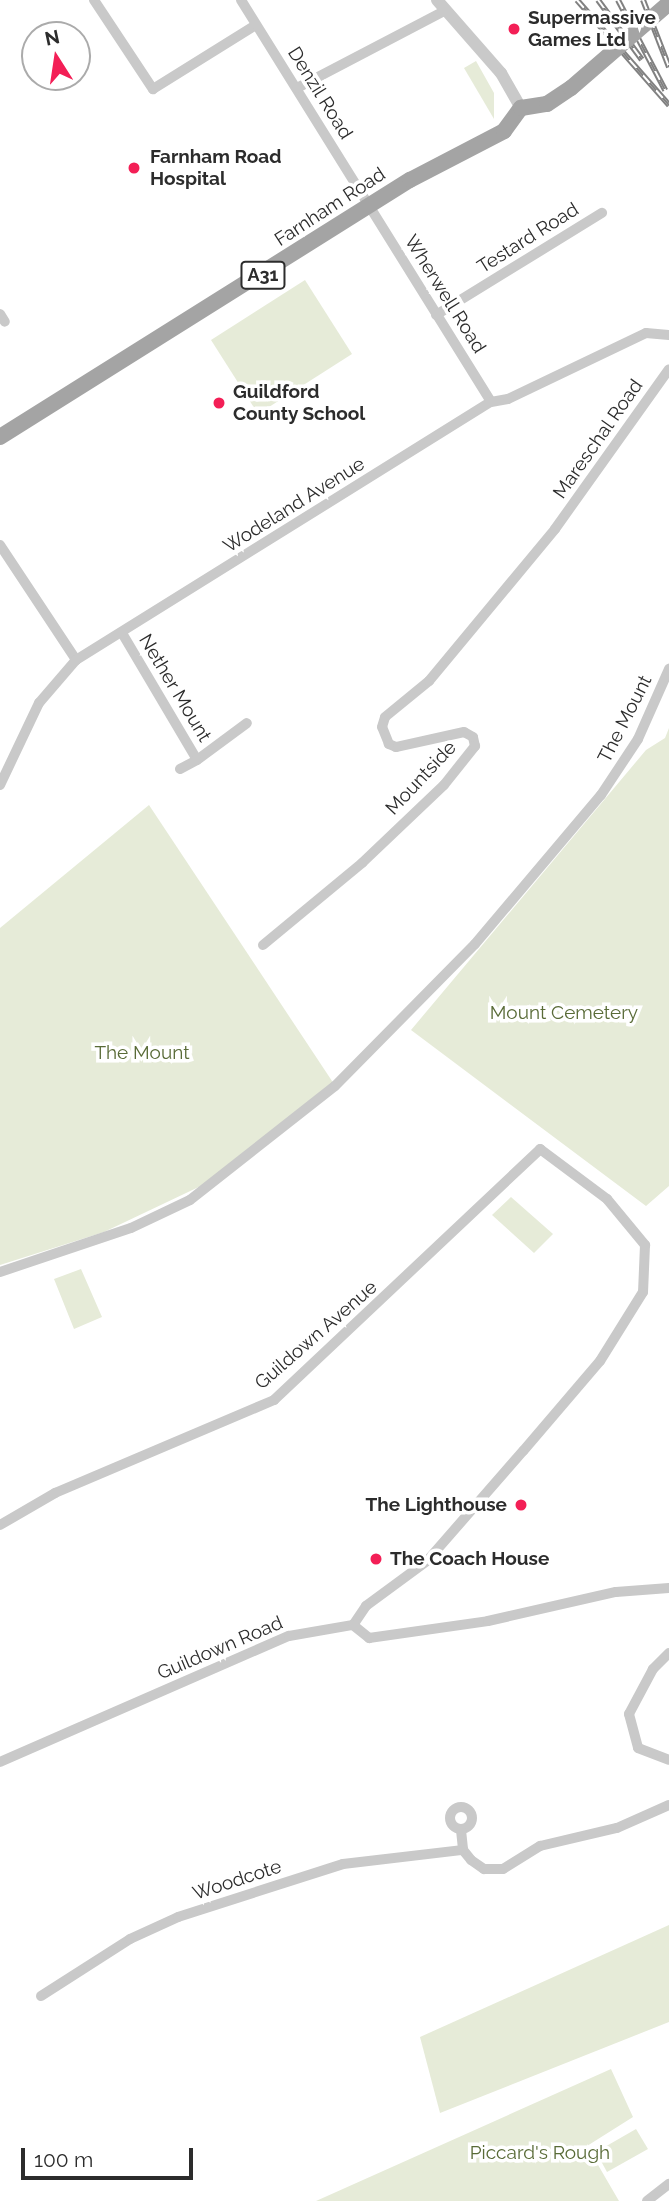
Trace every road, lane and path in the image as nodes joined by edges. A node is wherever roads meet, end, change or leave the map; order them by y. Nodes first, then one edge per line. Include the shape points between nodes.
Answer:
1 (94, 0) edge
2 (241, 0) edge
3 (669, 4) edge
4 (441, 5) edge
5 (256, 25) junction
6 (297, 88) junction
7 (521, 108) junction
8 (370, 205) junction
9 (602, 213) dead end
10 (436, 315) junction
11 (669, 335) edge
12 (669, 369) edge
13 (491, 402) junction
14 (0, 437) edge
15 (555, 529) joint
16 (0, 545) edge
17 (122, 633) junction
18 (76, 660) junction
19 (669, 669) edge
20 (247, 723) dead end
21 (197, 760) junction
22 (180, 769) dead end
23 (0, 785) edge
24 (263, 945) dead end
25 (0, 1272) edge
26 (0, 1525) edge
27 (669, 1588) edge
28 (353, 1625) junction
29 (669, 1653) edge
30 (669, 1760) edge
31 (0, 1762) edge
32 (669, 1805) edge
33 (461, 1829) dead end
34 (463, 1850) junction
35 (41, 1996) dead end
36 (669, 2184) edge
37 (647, 2201) edge

1 - 5 street via 153,89
2 - 5 street, Denzil Road
3 - 7 main road, bridge via 571,88 547,104
4 - 6 street
4 - 7 street via 501,73
5 - 6 street, Denzil Road
6 - 8 street, Denzil Road
7 - 8 main road, Farnham Road / A31 via 504,131
8 - 10 street, Wherwell Road
8 - 14 main road, Farnham Road / A31
9 - 10 street, Testard Road
10 - 13 street, Wherwell Road
11 - 13 street, Wodeland Avenue via 646,333 508,399
12 - 15 street, Mareschal Road
13 - 17 street, Wodeland Avenue
15 - 24 street, Mountside via 429,681 385,717 382,727 389,744 396,747 464,732 473,737 475,746 444,785 371,855
16 - 18 street
17 - 18 street, Wodeland Avenue
17 - 21 street, Nether Mount
18 - 23 street, Wodeland Avenue via 39,703
19 - 25 street, The Mount via 638,739 601,795 457,964 335,1086 190,1200 131,1228
20 - 21 street, Nether Mount
21 - 22 street, Nether Mount
26 - 28 street, Guildown Avenue via 55,1493 274,1400 540,1149 607,1199 645,1245 643,1292 600,1361 427,1561 366,1606
27 - 28 street, Guildown Road via 616,1592 488,1621 369,1638
28 - 31 street, Guildown Road via 289,1636
29 - 30 street via 653,1670 629,1714 638,1748
32 - 34 street via 617,1828 540,1846 503,1869 484,1869
33 - 34 street
34 - 35 street, Woodcote via 343,1864 178,1917 130,1940
36 - 37 street

